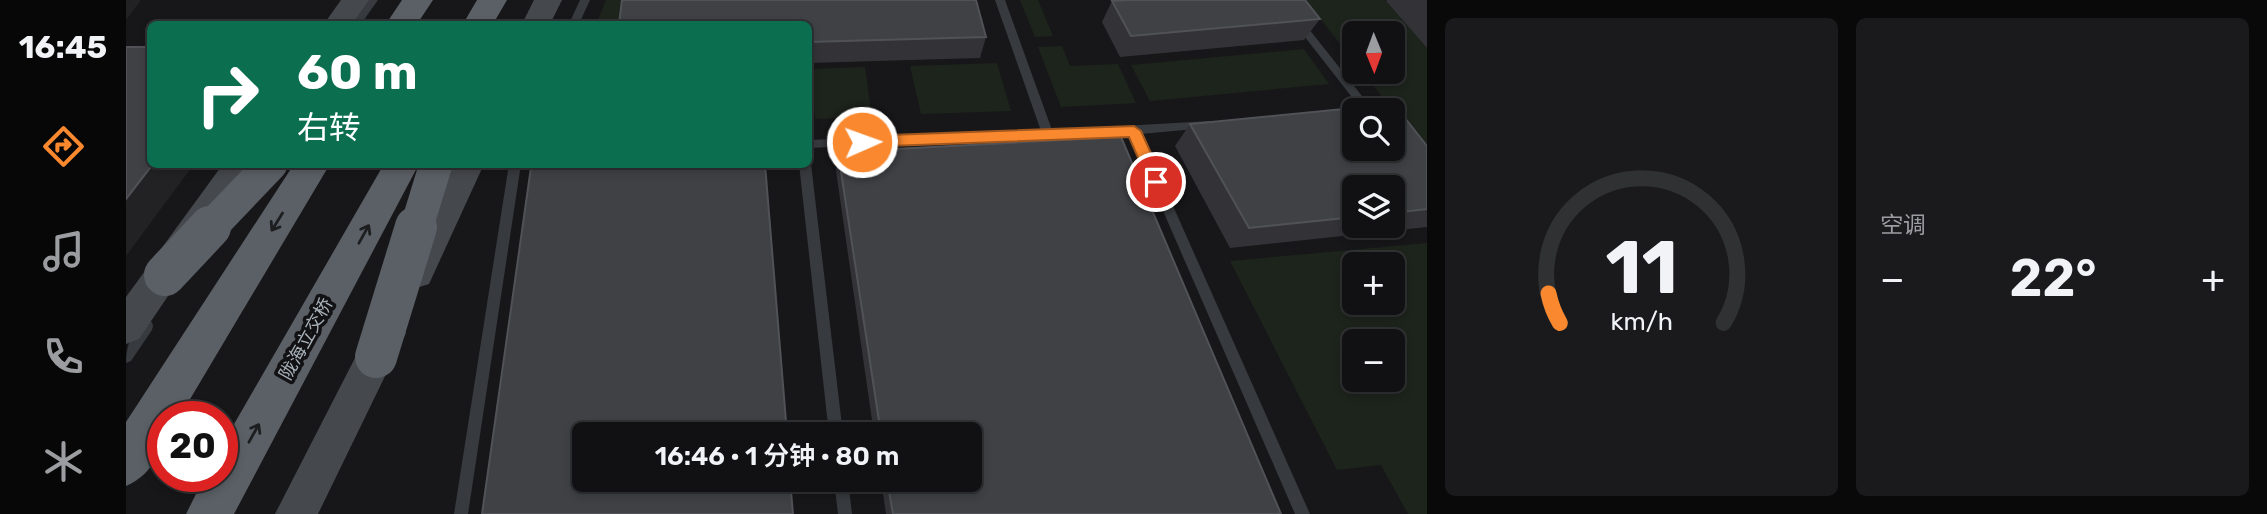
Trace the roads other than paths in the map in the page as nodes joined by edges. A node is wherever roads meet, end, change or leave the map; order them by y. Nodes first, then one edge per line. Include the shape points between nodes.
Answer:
1 (355, 0) edge
2 (373, 0) edge
3 (418, 0) edge
4 (549, 0) edge
5 (585, 0) edge
6 (1000, 0) edge
7 (1282, 0) edge
8 (340, 21) edge
9 (358, 21) edge
10 (403, 21) edge
11 (538, 21) edge
12 (575, 21) edge
13 (1358, 98) edge
14 (1216, 123) edge
15 (1134, 131) junction
16 (1048, 135) junction
17 (812, 144) edge
18 (239, 168) edge
19 (256, 168) edge
20 (268, 168) edge
21 (310, 168) edge
22 (400, 168) edge
23 (435, 168) edge
24 (466, 168) edge
25 (466, 168) edge
26 (514, 168) edge
27 (805, 168) edge
28 (173, 276) junction
29 (157, 312) dead end
30 (126, 327) edge
31 (126, 357) edge
32 (376, 357) junction
33 (835, 422) edge
34 (126, 463) edge
35 (842, 492) edge
36 (209, 514) edge
37 (289, 514) edge
38 (296, 514) edge
39 (461, 514) edge
40 (845, 514) edge
41 (1303, 514) edge

1 - 8 main road
2 - 9 lane
3 - 10 highway
4 - 11 main road
5 - 12 lane
6 - 16 lane
7 - 13 lane
14 - 15 lane
15 - 16 lane
15 - 41 lane
16 - 17 lane
18 - 28 main road, bridge
19 - 28 lane
20 - 28 highway, bridge
21 -> 34 highway
36 -> 22 highway, 陇海立交桥
23 - 32 highway, bridge
24 - 32 main road, bridge
25 - 37 lane
26 - 39 lane
27 - 33 lane
28 - 30 main road
29 - 31 lane
32 - 38 main road
35 - 40 lane

